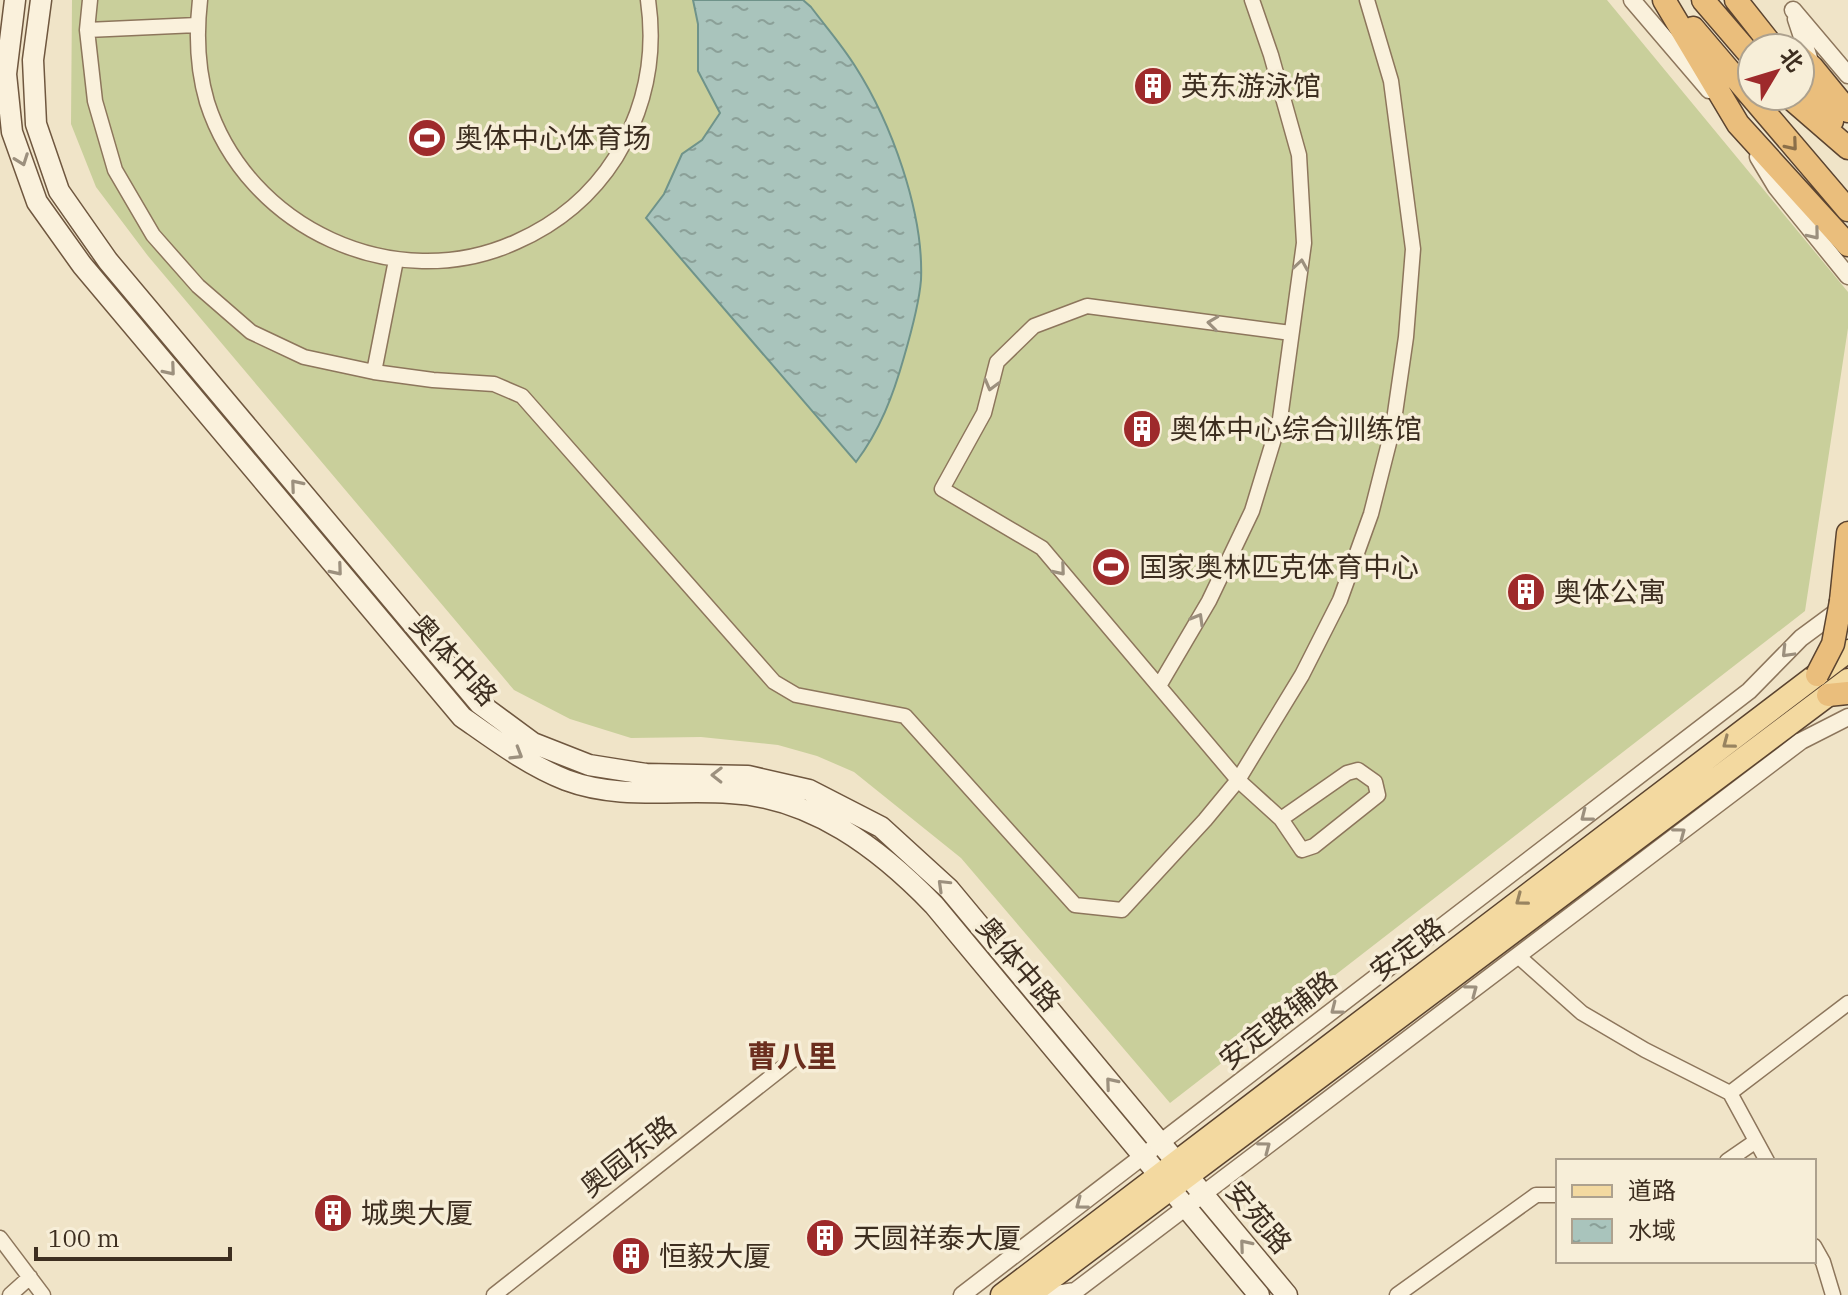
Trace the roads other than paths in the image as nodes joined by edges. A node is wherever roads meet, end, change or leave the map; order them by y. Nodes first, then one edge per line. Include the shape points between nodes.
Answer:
1 (15, 0) edge
2 (41, 0) edge
3 (90, 0) edge
4 (200, 0) edge
5 (648, 0) edge
6 (1252, 0) edge
7 (1367, 0) edge
8 (1632, 0) edge
9 (1666, 0) edge
10 (1703, 0) edge
11 (1792, 5) edge
12 (1743, 9) edge
13 (197, 25) junction
14 (87, 30) junction
15 (1761, 32) edge
16 (1770, 32) edge
17 (1797, 32) edge
18 (1736, 38) edge
19 (1848, 75) edge
20 (1816, 80) edge
21 (1816, 88) edge
22 (1848, 111) edge
23 (1806, 112) edge
24 (1738, 124) junction
25 (1848, 141) edge
26 (1848, 148) edge
27 (1848, 210) edge
28 (1848, 245) edge
29 (396, 260) junction
30 (1848, 276) edge
31 (1291, 333) junction
32 (374, 372) junction
33 (1848, 533) edge
34 (1848, 603) edge
35 (1848, 651) edge
36 (1817, 675) junction
37 (1848, 680) edge
38 (1159, 686) junction
39 (1838, 694) edge
40 (1848, 717) edge
41 (1238, 780) junction
42 (1281, 819) junction
43 (1518, 956) junction
44 (1848, 1003) edge
45 (795, 1058) dead end
46 (1730, 1093) junction
47 (1756, 1141) junction
48 (1161, 1143) junction
49 (1144, 1157) junction
50 (1730, 1159) edge
51 (1766, 1159) edge
52 (1173, 1176) junction
53 (1203, 1194) junction
54 (1556, 1195) edge
55 (1185, 1207) junction
56 (0, 1238) edge
57 (1816, 1250) edge
58 (30, 1277) junction
59 (1073, 1293) edge
60 (10, 1295) edge
61 (43, 1295) edge
62 (494, 1295) edge
63 (962, 1295) edge
64 (1002, 1295) edge
65 (1029, 1295) edge
66 (1050, 1295) edge
67 (1259, 1295) edge
68 (1287, 1295) edge
69 (1397, 1295) edge
70 (1833, 1295) edge

1 -> 49 main road, 奥体中路 via 6,74 12,132 37,202 89,274 462,717 520,757 568,781 661,795 731,793 771,799 854,835 934,905
48 -> 2 main road, 奥体中路 via 949,889 881,827 809,790 748,776 646,774 589,765 533,743 480,704 108,261 59,191 36,124 33,60
3 - 14 street
4 - 13 street
5 - 29 street via 650,59 640,105 621,149 587,194 542,229 499,249 453,260
31 -> 6 street via 1304,243 1299,155
7 - 41 street via 1391,81 1413,249 1393,427 1371,514 1340,600
8 - 24 street
9 - 24 highway
9 -> 27 highway
10 - 18 highway
11 - 17 street
11 - 19 street
12 - 15 highway
12 - 16 highway
13 - 14 street
13 - 29 street via 208,102 229,149 260,191 322,237
14 - 32 street via 95,101 115,170 153,235 198,286 251,332 304,357
20 - 22 highway
21 - 25 highway
23 - 26 highway
24 - 28 highway
24 -> 30 street via 1776,187
29 - 32 street
38 -> 31 street via 1209,601 1252,511 1280,419
31 -> 38 street via 1087,306 1034,326 997,362 984,413 942,489 1042,548
32 - 41 street via 494,384 522,396 774,682 796,695 905,716 1075,905 1122,910
33 - 36 highway, bridge via 1833,644
34 -> 48 street, 安定路辅路 via 1801,638 1749,691
35 - 36 main road, 安定路
36 -> 52 main road, 安定路
37 - 39 main road, 安定路
38 - 41 street
39 - 52 main road, 安定路
43 -> 40 street via 1801,741
41 - 42 street
42 - 42 street via 1302,850 1314,846 1378,795 1375,782 1358,770 1347,773
43 - 46 street via 1582,1013
53 -> 43 street
44 - 46 street
45 - 62 street, 奥园东路
46 - 47 street
47 - 50 street
47 - 51 street
48 - 49 street, 安定路辅路
48 - 52 main road, 奥体中路
49 - 52 main road, 奥体中路
49 -> 63 street, 安定路辅路
52 - 53 main road, 安苑路
52 - 55 main road, 安苑路
52 - 64 main road, 安定路
52 - 65 main road, 安定路
53 - 55 street
68 -> 53 main road, 安苑路
54 - 69 street via 1536,1195
55 - 59 street
55 - 67 main road, 安苑路
56 - 58 street
57 - 70 street
58 - 60 street
58 - 61 street
59 - 66 street

